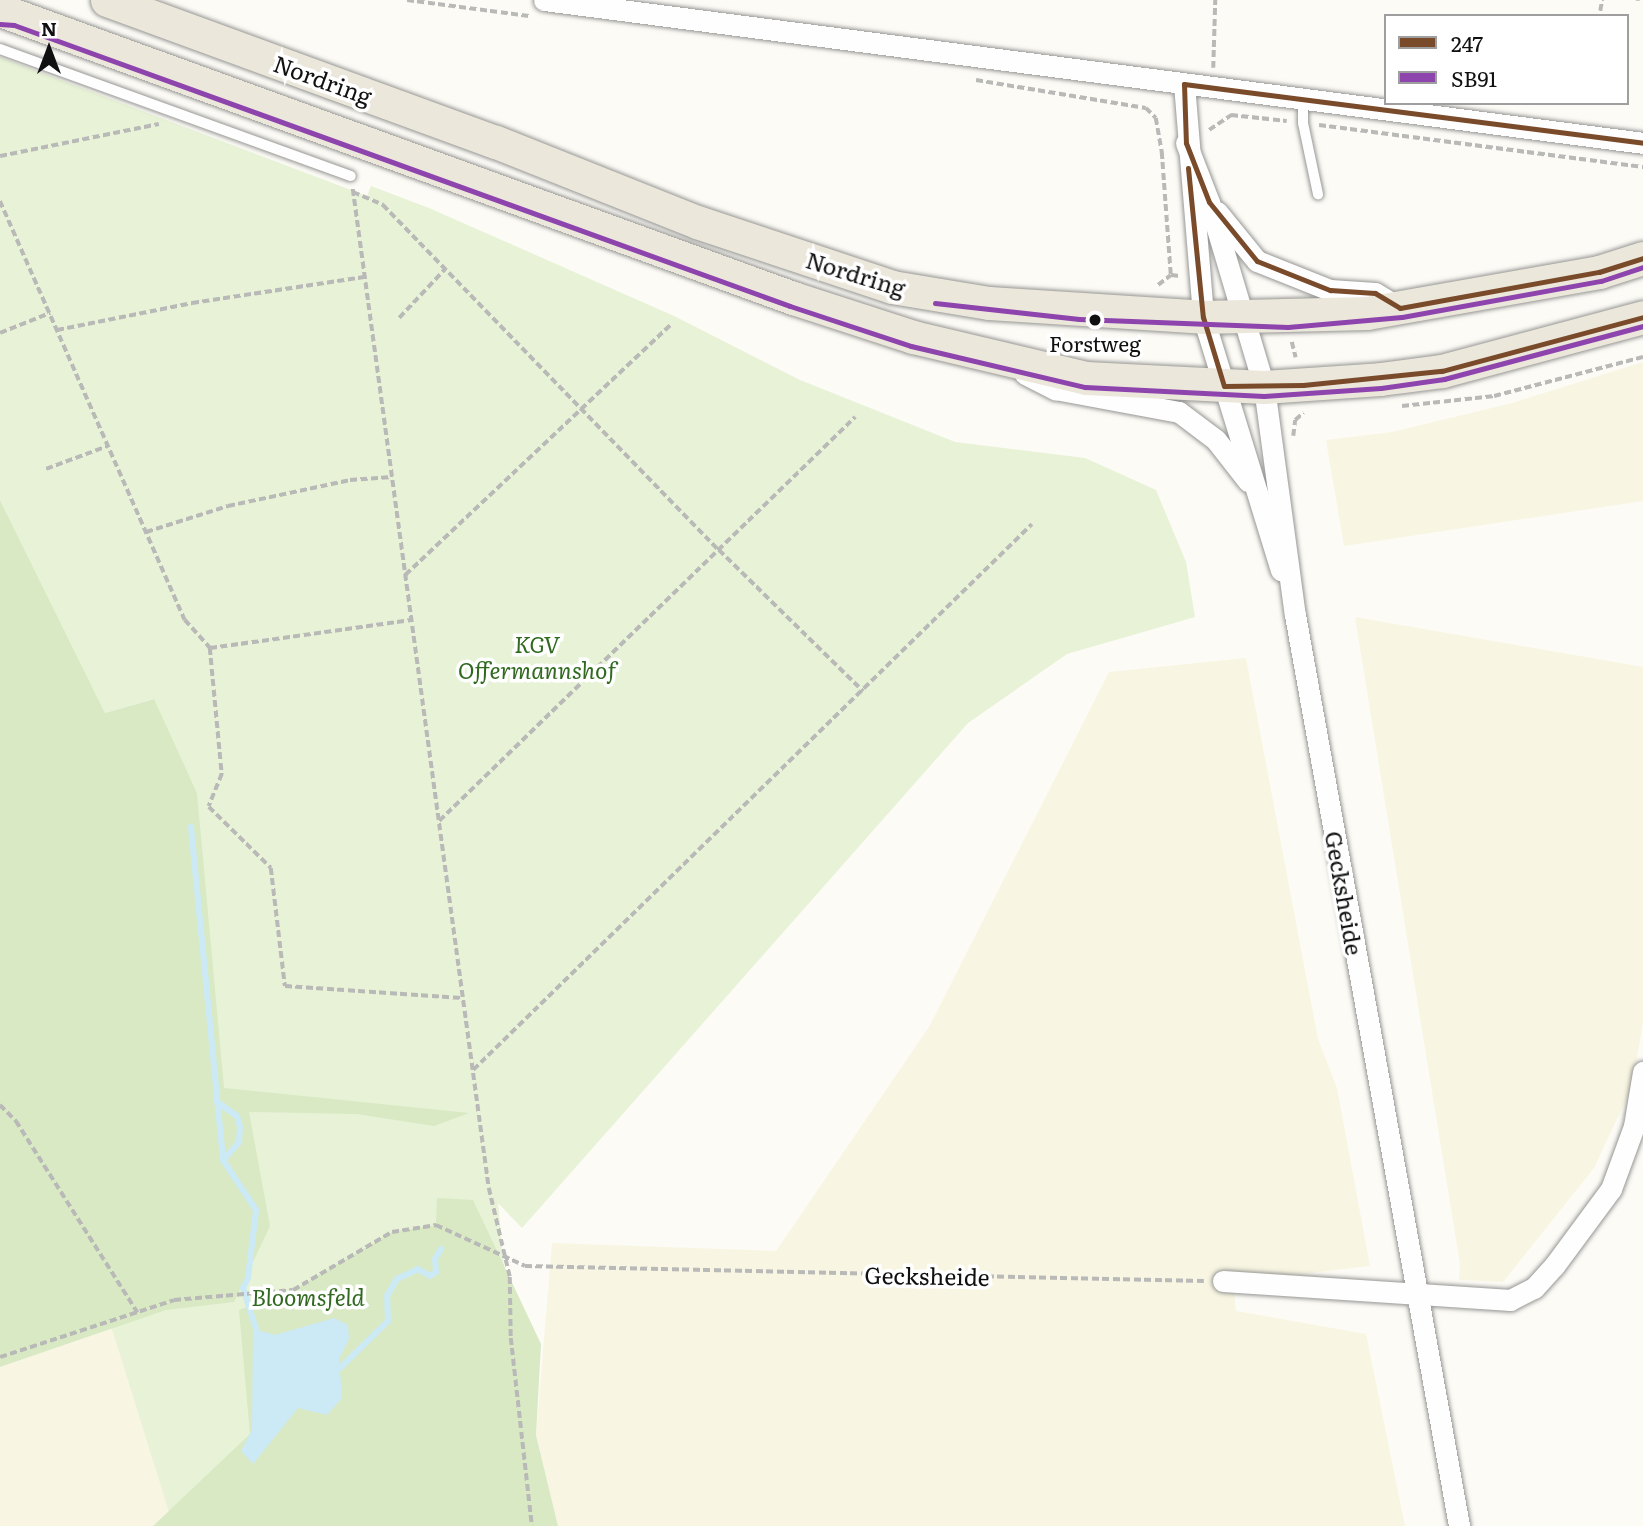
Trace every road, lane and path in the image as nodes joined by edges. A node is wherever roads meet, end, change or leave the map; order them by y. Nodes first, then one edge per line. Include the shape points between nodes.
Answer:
1 (107, 0) edge
2 (407, 0) edge
3 (1215, 0) edge
4 (1602, 0) edge
5 (538, 8) edge
6 (0, 10) edge
7 (1600, 11) dead end
8 (0, 49) edge
9 (967, 78) dead end
10 (1184, 84) junction
11 (1213, 88) junction
12 (1303, 101) junction
13 (1303, 123) junction
14 (172, 128) dead end
15 (1196, 141) junction
16 (1643, 143) edge
17 (0, 156) edge
18 (1643, 167) edge
19 (351, 176) joint
20 (353, 192) junction
21 (1318, 194) dead end
22 (0, 201) edge
23 (1209, 202) junction
24 (1643, 258) edge
25 (445, 269) junction
26 (1171, 275) dead end
27 (364, 277) junction
28 (1401, 308) junction
29 (50, 313) junction
30 (1203, 317) junction
31 (1244, 317) junction
32 (1643, 317) edge
33 (399, 318) dead end
34 (1287, 318) junction
35 (672, 323) dead end
36 (57, 330) junction
37 (0, 332) edge
38 (1643, 357) edge
39 (991, 358) junction
40 (1303, 385) junction
41 (1224, 386) junction
42 (1264, 387) junction
43 (1400, 406) dead end
44 (582, 410) junction
45 (855, 417) dead end
46 (108, 446) junction
47 (46, 469) dead end
48 (392, 477) junction
49 (1255, 489) junction
50 (1032, 524) dead end
51 (146, 531) junction
52 (719, 550) junction
53 (405, 575) junction
54 (1295, 615) junction
55 (411, 620) junction
56 (210, 648) junction
57 (863, 691) junction
58 (439, 821) junction
59 (463, 999) junction
60 (473, 1070) junction
61 (1643, 1072) edge
62 (0, 1105) edge
63 (505, 1254) junction
64 (1223, 1281) joint
65 (1419, 1296) junction
66 (138, 1313) junction
67 (0, 1357) edge
68 (533, 1526) edge
69 (1459, 1526) edge

1 - 30 main road, Nordring via 496,142 697,222 892,287 989,303
2 - 5 path
3 - 11 path
4 - 7 path
5 - 10 street
6 - 39 main road, Nordring via 793,298
8 - 19 lane
9 - 26 path via 1146,108 1156,118 1162,152
10 - 11 street
10 - 15 street, Gecksheide
11 - 12 street
12 - 13 lane
12 - 16 street
13 - 15 path via 1231,115
13 - 18 path
13 - 21 lane
14 - 17 path via 160,124
15 - 23 street, Gecksheide
15 - 30 street, Gecksheide
19 - 20 path
20 - 25 path via 383,205
20 - 27 path
22 - 29 path
23 - 28 street via 1257,261 1330,290 1375,293
23 - 31 street, Gecksheide
24 - 28 main road, Nordring via 1599,272
25 - 33 path
25 - 44 path
27 - 36 path via 192,303
27 - 48 path
28 - 34 main road, Nordring
29 - 36 path
29 - 37 path
30 - 31 main road, Nordring
30 - 41 street, Gecksheide
31 - 34 main road, Nordring
31 - 42 street, Gecksheide
32 - 40 main road, Nordring via 1443,371
34 - 40 path
35 - 44 path
36 - 46 path
38 - 43 path via 1494,396
39 - 41 main road, Nordring via 1086,378
39 - 49 street, Nordring via 1055,389 1179,412 1216,440
40 - 42 main road, Nordring
41 - 42 main road, Nordring
41 - 49 street, Gecksheide
42 - 54 street, Gecksheide
44 - 52 path
44 - 53 path
45 - 52 path
46 - 47 path
46 - 51 path
48 - 51 path via 350,480 228,506
48 - 53 path
49 - 54 street, Gecksheide
50 - 57 path
51 - 56 path via 185,621
52 - 57 path
52 - 58 path
53 - 55 path
54 - 65 street, Gecksheide
55 - 56 path
55 - 58 path
56 - 59 path via 222,774 209,807 271,868 285,986
57 - 60 path
58 - 59 path
59 - 60 path
60 - 63 path via 489,1188
61 - 65 street via 1634,1126 1611,1189 1534,1288 1510,1300
62 - 66 path via 16,1121
63 - 64 path, Gecksheide via 524,1266
63 - 66 path, Gecksheide via 436,1225 392,1232 293,1290 174,1300
63 - 68 path
64 - 65 street via 1396,1290
65 - 69 street, Gecksheide
66 - 67 path, Gecksheide

